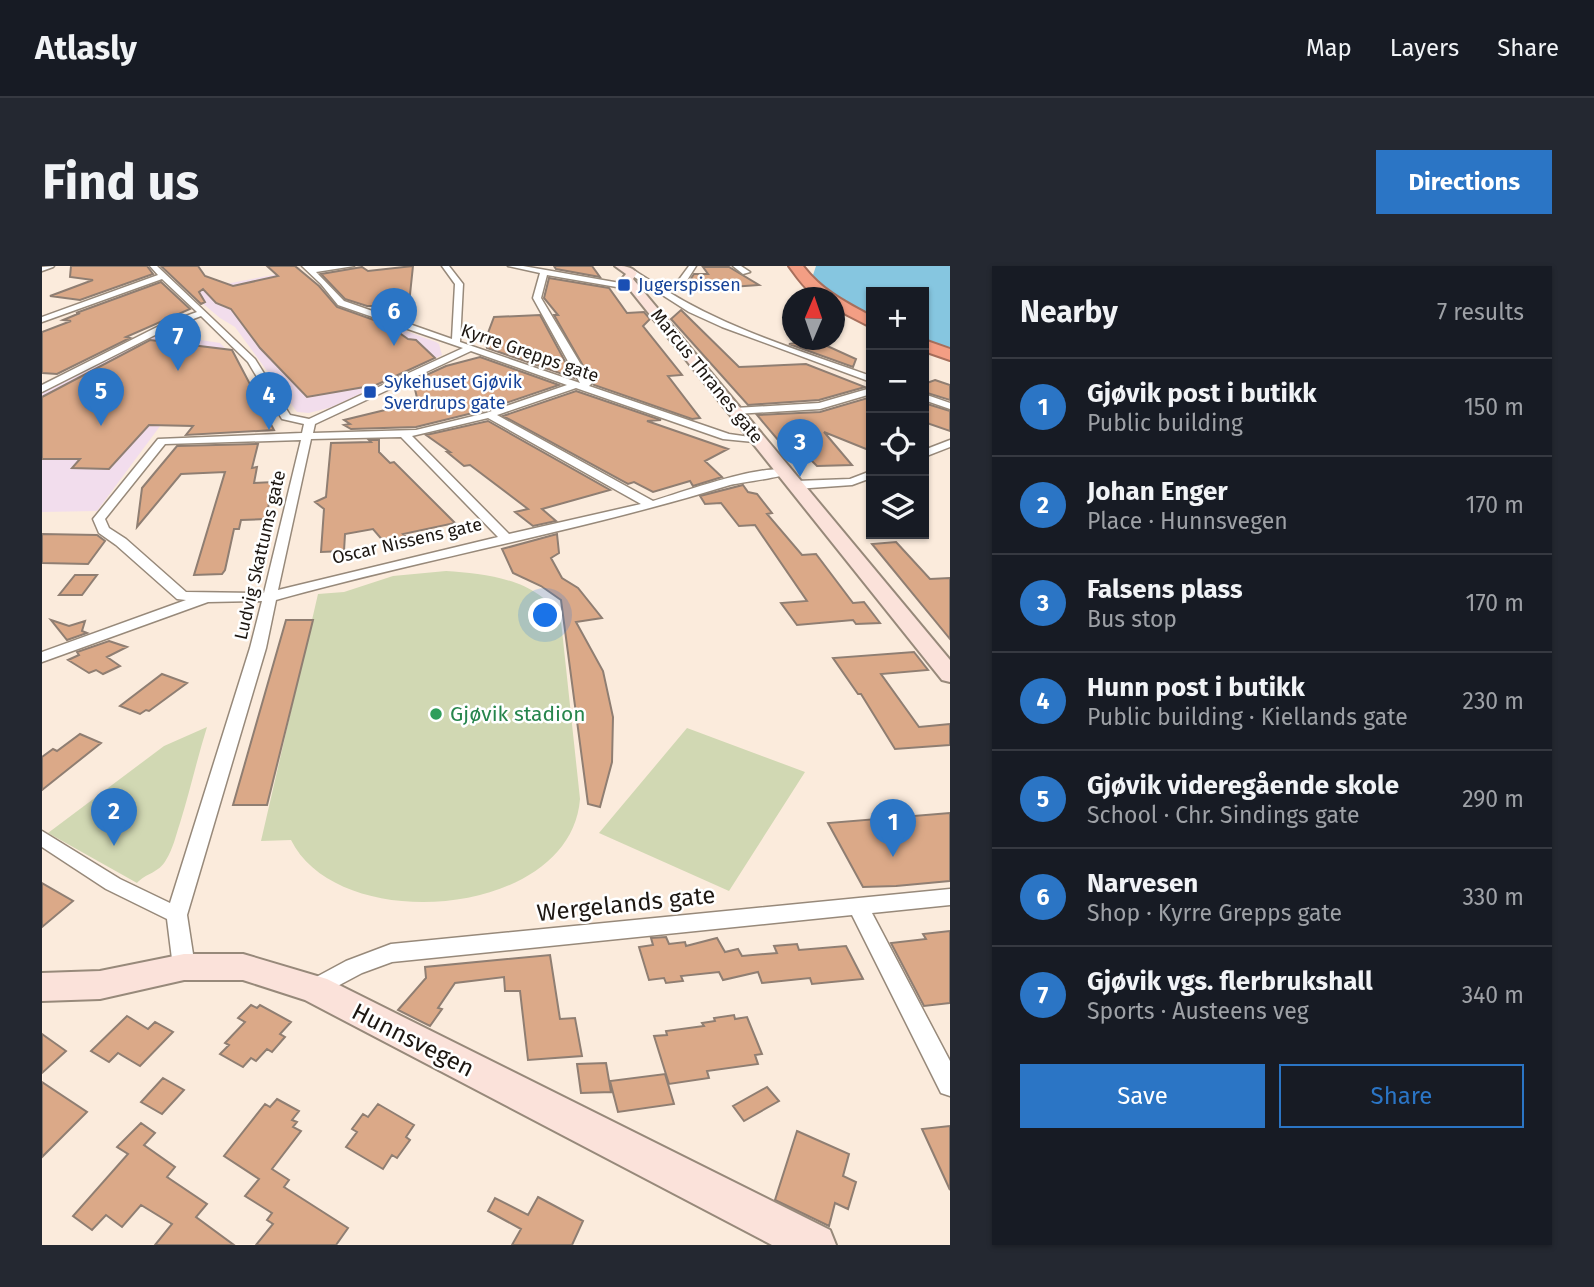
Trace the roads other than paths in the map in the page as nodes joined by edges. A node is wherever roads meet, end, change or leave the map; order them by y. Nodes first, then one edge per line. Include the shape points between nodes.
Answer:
1 (51, 266) edge
2 (153, 266) edge
3 (351, 266) edge
4 (445, 266) edge
5 (511, 266) edge
6 (692, 266) edge
7 (736, 266) edge
8 (796, 266) edge
9 (308, 268) edge
10 (42, 269) edge
11 (626, 269) edge
12 (541, 270) edge
13 (746, 272) dead end
14 (163, 276) junction
15 (815, 287) edge
16 (634, 288) junction
17 (661, 291) junction
18 (53, 305) dead end
19 (74, 307) junction
20 (845, 308) edge
21 (201, 313) junction
22 (866, 319) edge
23 (42, 320) edge
24 (451, 342) junction
25 (929, 347) edge
26 (468, 349) junction
27 (950, 355) edge
28 (866, 377) edge
29 (578, 386) junction
30 (42, 389) edge
31 (866, 392) edge
32 (929, 399) edge
33 (950, 406) edge
34 (735, 411) junction
35 (489, 415) junction
36 (307, 429) junction
37 (405, 435) junction
38 (760, 441) junction
39 (950, 443) edge
40 (929, 452) edge
41 (866, 476) edge
42 (791, 479) junction
43 (652, 505) junction
44 (506, 538) junction
45 (206, 597) junction
46 (270, 597) junction
47 (42, 657) edge
48 (950, 675) edge
49 (42, 838) edge
50 (950, 897) edge
51 (859, 907) junction
52 (177, 915) junction
53 (184, 967) junction
54 (42, 987) edge
55 (315, 989) junction
56 (950, 1085) edge
57 (816, 1245) edge

1 - 10 street
2 - 14 street
3 - 9 street
4 - 24 street via 459,284 457,340
5 - 12 street
6 - 17 street via 681,283
7 - 13 street
8 - 15 highway
9 - 24 street, Kyrre Grepps gate via 341,303
11 - 16 main road, Marcus Thranes gate
11 - 17 street
12 - 16 street
12 - 29 street via 537,298 587,383
14 - 19 street
14 - 21 street
16 - 34 main road, Marcus Thranes gate
17 - 28 street via 725,325
18 - 19 street
19 - 23 street
20 - 22 highway
21 - 30 street
21 - 36 street via 252,361 283,415
24 - 26 street, Kyrre Grepps gate
25 - 27 highway
26 - 29 street, Kyrre Grepps gate
26 - 36 street
29 - 35 street
29 - 38 street, Kyrre Grepps gate via 727,437
31 - 34 street via 820,406
32 - 33 street
34 - 38 main road, Marcus Thranes gate
35 - 37 street
35 - 43 street
36 - 37 street
36 - 45 street via 166,439 99,519 103,530 182,596
36 - 46 street, Ludvig Skattums gate
37 - 44 street
38 - 42 main road, Marcus Thranes gate
39 - 40 street
41 - 42 street, Oscar Nissens gate via 852,482
42 - 43 street, Oscar Nissens gate via 748,476
42 - 48 main road, Marcus Thranes gate
43 - 44 street, Oscar Nissens gate
44 - 46 street, Oscar Nissens gate
45 - 46 street, Oscar Nissens gate
45 - 47 street, Oscar Nissens gate
46 - 52 street, Ludvig Skattums gate via 232,741
49 - 52 street via 113,884
50 - 51 street, Wergelands gate
51 - 55 street, Wergelands gate via 391,953
51 - 56 street
52 - 53 street
53 - 54 main road, Hunnsvegen via 100,985
53 - 55 main road, Hunnsvegen via 243,967
55 - 57 main road, Hunnsvegen

